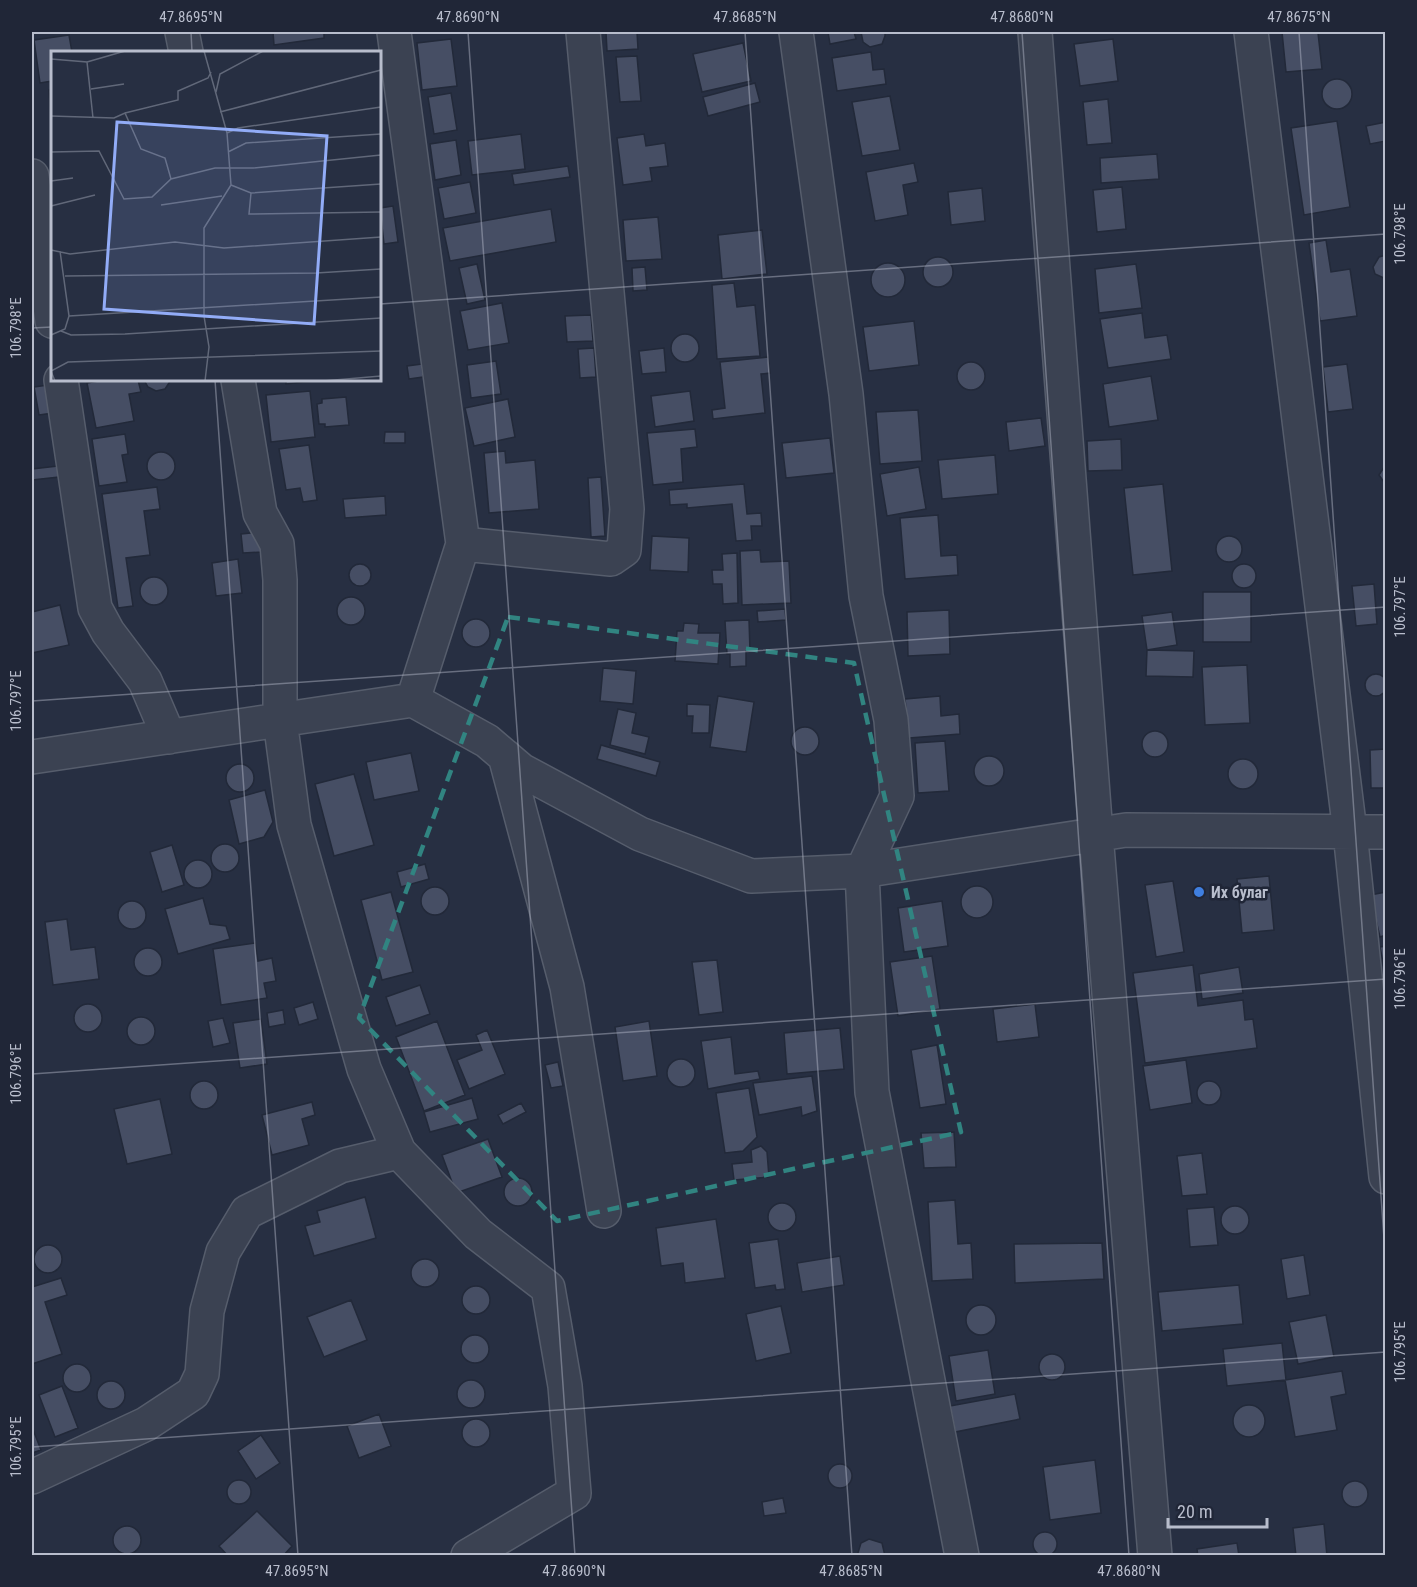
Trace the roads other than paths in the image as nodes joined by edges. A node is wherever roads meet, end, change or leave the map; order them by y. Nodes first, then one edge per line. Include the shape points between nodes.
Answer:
1 (182, 32) edge
2 (394, 32) edge
3 (583, 32) edge
4 (796, 32) edge
5 (1035, 32) edge
6 (1251, 32) edge
7 (186, 51) edge
8 (32, 177) edge
9 (51, 314) edge
10 (61, 381) edge
11 (238, 381) edge
12 (463, 544) junction
13 (413, 700) junction
14 (280, 720) junction
15 (169, 737) junction
16 (505, 756) junction
17 (32, 757) edge
18 (1350, 832) junction
19 (1386, 832) edge
20 (1096, 834) junction
21 (862, 871) junction
22 (399, 1152) junction
23 (1386, 1177) edge
24 (604, 1211) dead end
25 (32, 1477) edge
26 (468, 1556) edge
27 (962, 1556) edge
28 (1155, 1556) edge

1 - 7 street
2 - 12 street
3 - 12 street via 627,509 624,550 611,559
4 - 21 street via 846,394 866,596 892,731 897,796
5 - 20 street
6 - 18 street
8 - 9 street
10 - 15 street via 95,608 108,633 145,681
11 - 14 street via 260,513 277,544
12 - 13 street
13 - 14 street
13 - 16 street via 487,741
14 - 15 street
14 - 22 street via 294,825 364,1069
15 - 17 street
16 - 21 street via 521,770 640,834 751,876
16 - 24 street via 567,987
18 - 19 street
18 - 20 street
18 - 23 street
20 - 21 street
20 - 28 street
21 - 27 street via 872,1092
22 - 25 street via 339,1166 248,1212 223,1252 207,1311 202,1374 193,1394 147,1424
22 - 26 street via 478,1234 548,1288 565,1386 574,1493

